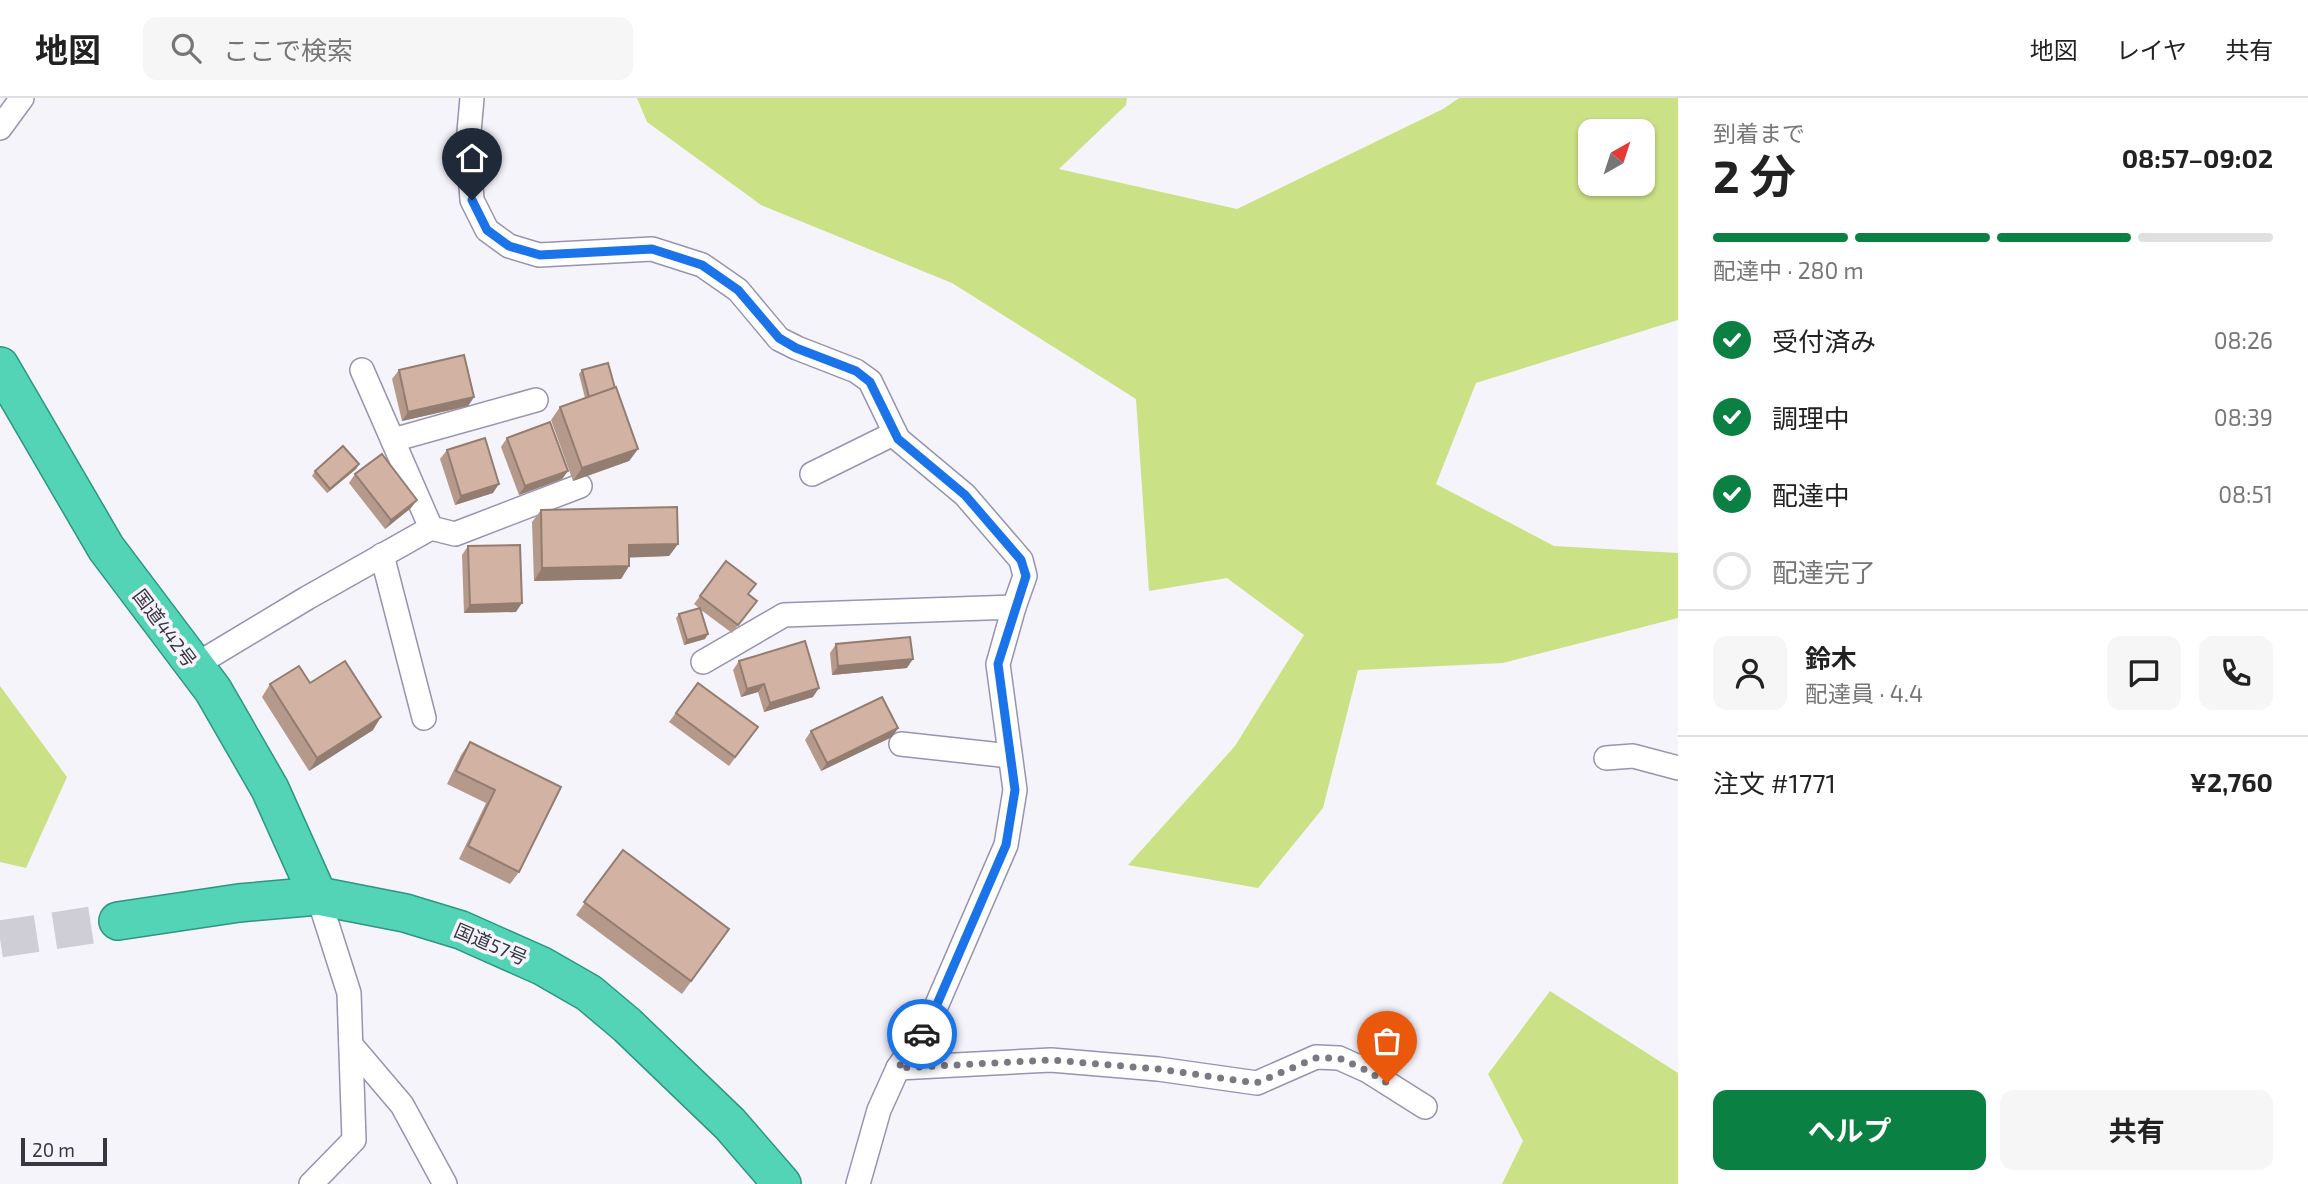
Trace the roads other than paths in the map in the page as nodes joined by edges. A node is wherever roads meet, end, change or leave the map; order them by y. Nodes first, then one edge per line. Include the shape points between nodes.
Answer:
1 (22, 98) edge
2 (472, 98) edge
3 (0, 128) edge
4 (0, 366) edge
5 (362, 370) dead end
6 (536, 400) dead end
7 (895, 433) junction
8 (393, 440) junction
9 (812, 474) dead end
10 (580, 486) edge
11 (431, 528) junction
12 (382, 555) junction
13 (1014, 607) junction
14 (703, 662) dead end
15 (194, 666) junction
16 (424, 718) dead end
17 (901, 744) dead end
18 (1010, 756) junction
19 (1606, 758) dead end
20 (1678, 768) edge
21 (318, 896) junction
22 (118, 921) tunnel mouth
23 (351, 1045) junction
24 (898, 1068) junction
25 (1425, 1107) dead end
26 (311, 1184) edge
27 (445, 1184) edge
28 (782, 1184) edge
29 (858, 1184) edge

1 - 3 street
2 - 7 street via 468,143 472,200 487,230 509,246 540,255 652,249 702,265 738,290 779,338 856,371 870,382
4 - 15 highway, 国道442号 via 106,548
5 - 8 street
6 - 8 street
7 - 9 street
7 - 13 street via 965,495 1021,560 1026,576
8 - 11 street
10 - 11 street via 455,534
11 - 12 street
12 - 15 street
12 - 16 street
13 - 14 street via 784,615
13 - 18 street via 998,664
15 - 21 highway, 国道442号 via 213,690 270,789
17 - 18 street
18 - 24 street via 1015,790 1006,845 928,1025
19 - 20 street via 1633,756
21 - 22 highway, 国道57号 via 239,902
21 - 23 street via 349,993
21 - 28 highway, 国道57号 via 461,930 589,993 730,1124
23 - 26 street via 354,1140
23 - 27 street via 401,1105
24 - 25 street via 1051,1060 1256,1083 1316,1058 1339,1058
24 - 29 street via 879,1110

